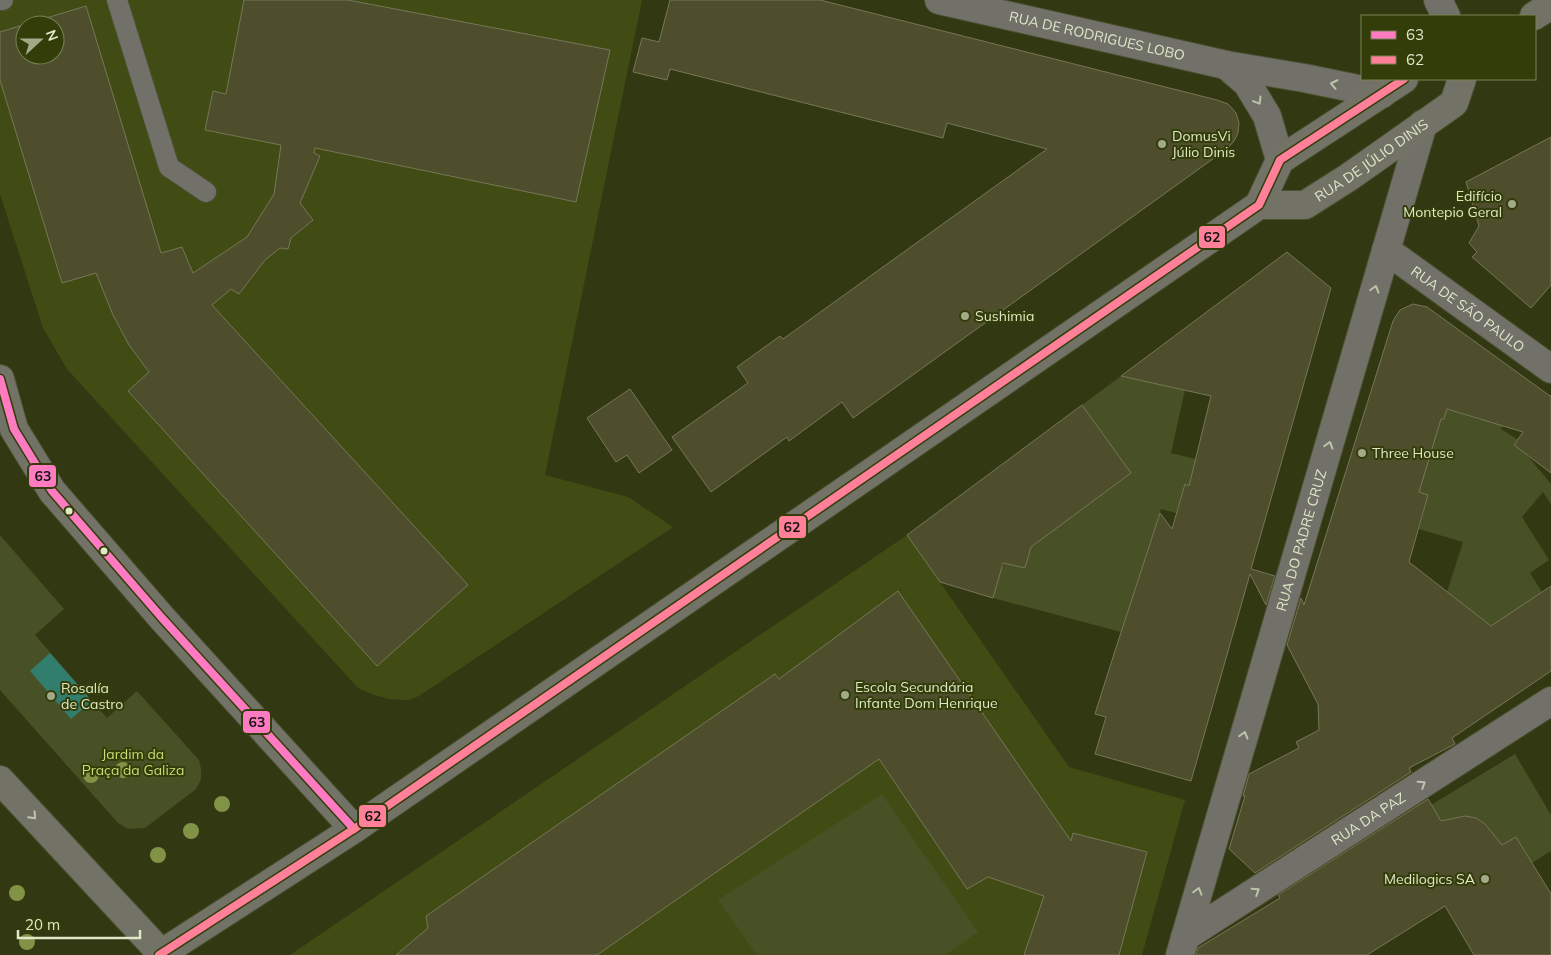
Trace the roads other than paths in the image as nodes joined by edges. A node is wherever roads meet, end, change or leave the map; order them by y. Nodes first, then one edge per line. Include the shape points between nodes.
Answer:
1 (118, 0) edge
2 (939, 0) edge
3 (1438, 0) edge
4 (1551, 5) edge
5 (1446, 15) edge
6 (1536, 15) edge
7 (1226, 65) junction
8 (1403, 80) edge
9 (1462, 80) edge
10 (1382, 94) junction
11 (1423, 124) junction
12 (1280, 160) junction
13 (206, 192) dead end
14 (1259, 205) junction
15 (1386, 250) junction
16 (1551, 369) edge
17 (0, 379) edge
18 (7, 435) edge
19 (1551, 701) edge
20 (0, 780) edge
21 (354, 829) junction
22 (1182, 946) edge
23 (161, 954) edge

1 - 13 lane via 169,167
2 - 7 street, RUA DE RODRIGUES LOBO
3 - 5 street
4 - 6 main road
10 -> 7 street, RUA DE RODRIGUES LOBO
7 -> 12 street, RUA DE RODRIGUES LOBO via 1247,83 1267,116
8 - 10 main road
9 - 11 main road, RUA DE JÚLIO DINIS via 1454,103
10 - 12 main road
11 - 14 main road, RUA DE JÚLIO DINIS via 1305,205
11 - 15 street, RUA DO PADRE CRUZ
12 - 14 main road
14 - 21 main road
15 - 16 street, RUA DE SÃO PAULO
22 -> 15 street, RUA DO PADRE CRUZ
17 - 18 main road
18 - 21 main road via 162,618
22 -> 19 street, RUA DA PAZ
20 -> 23 main road
21 - 23 main road

